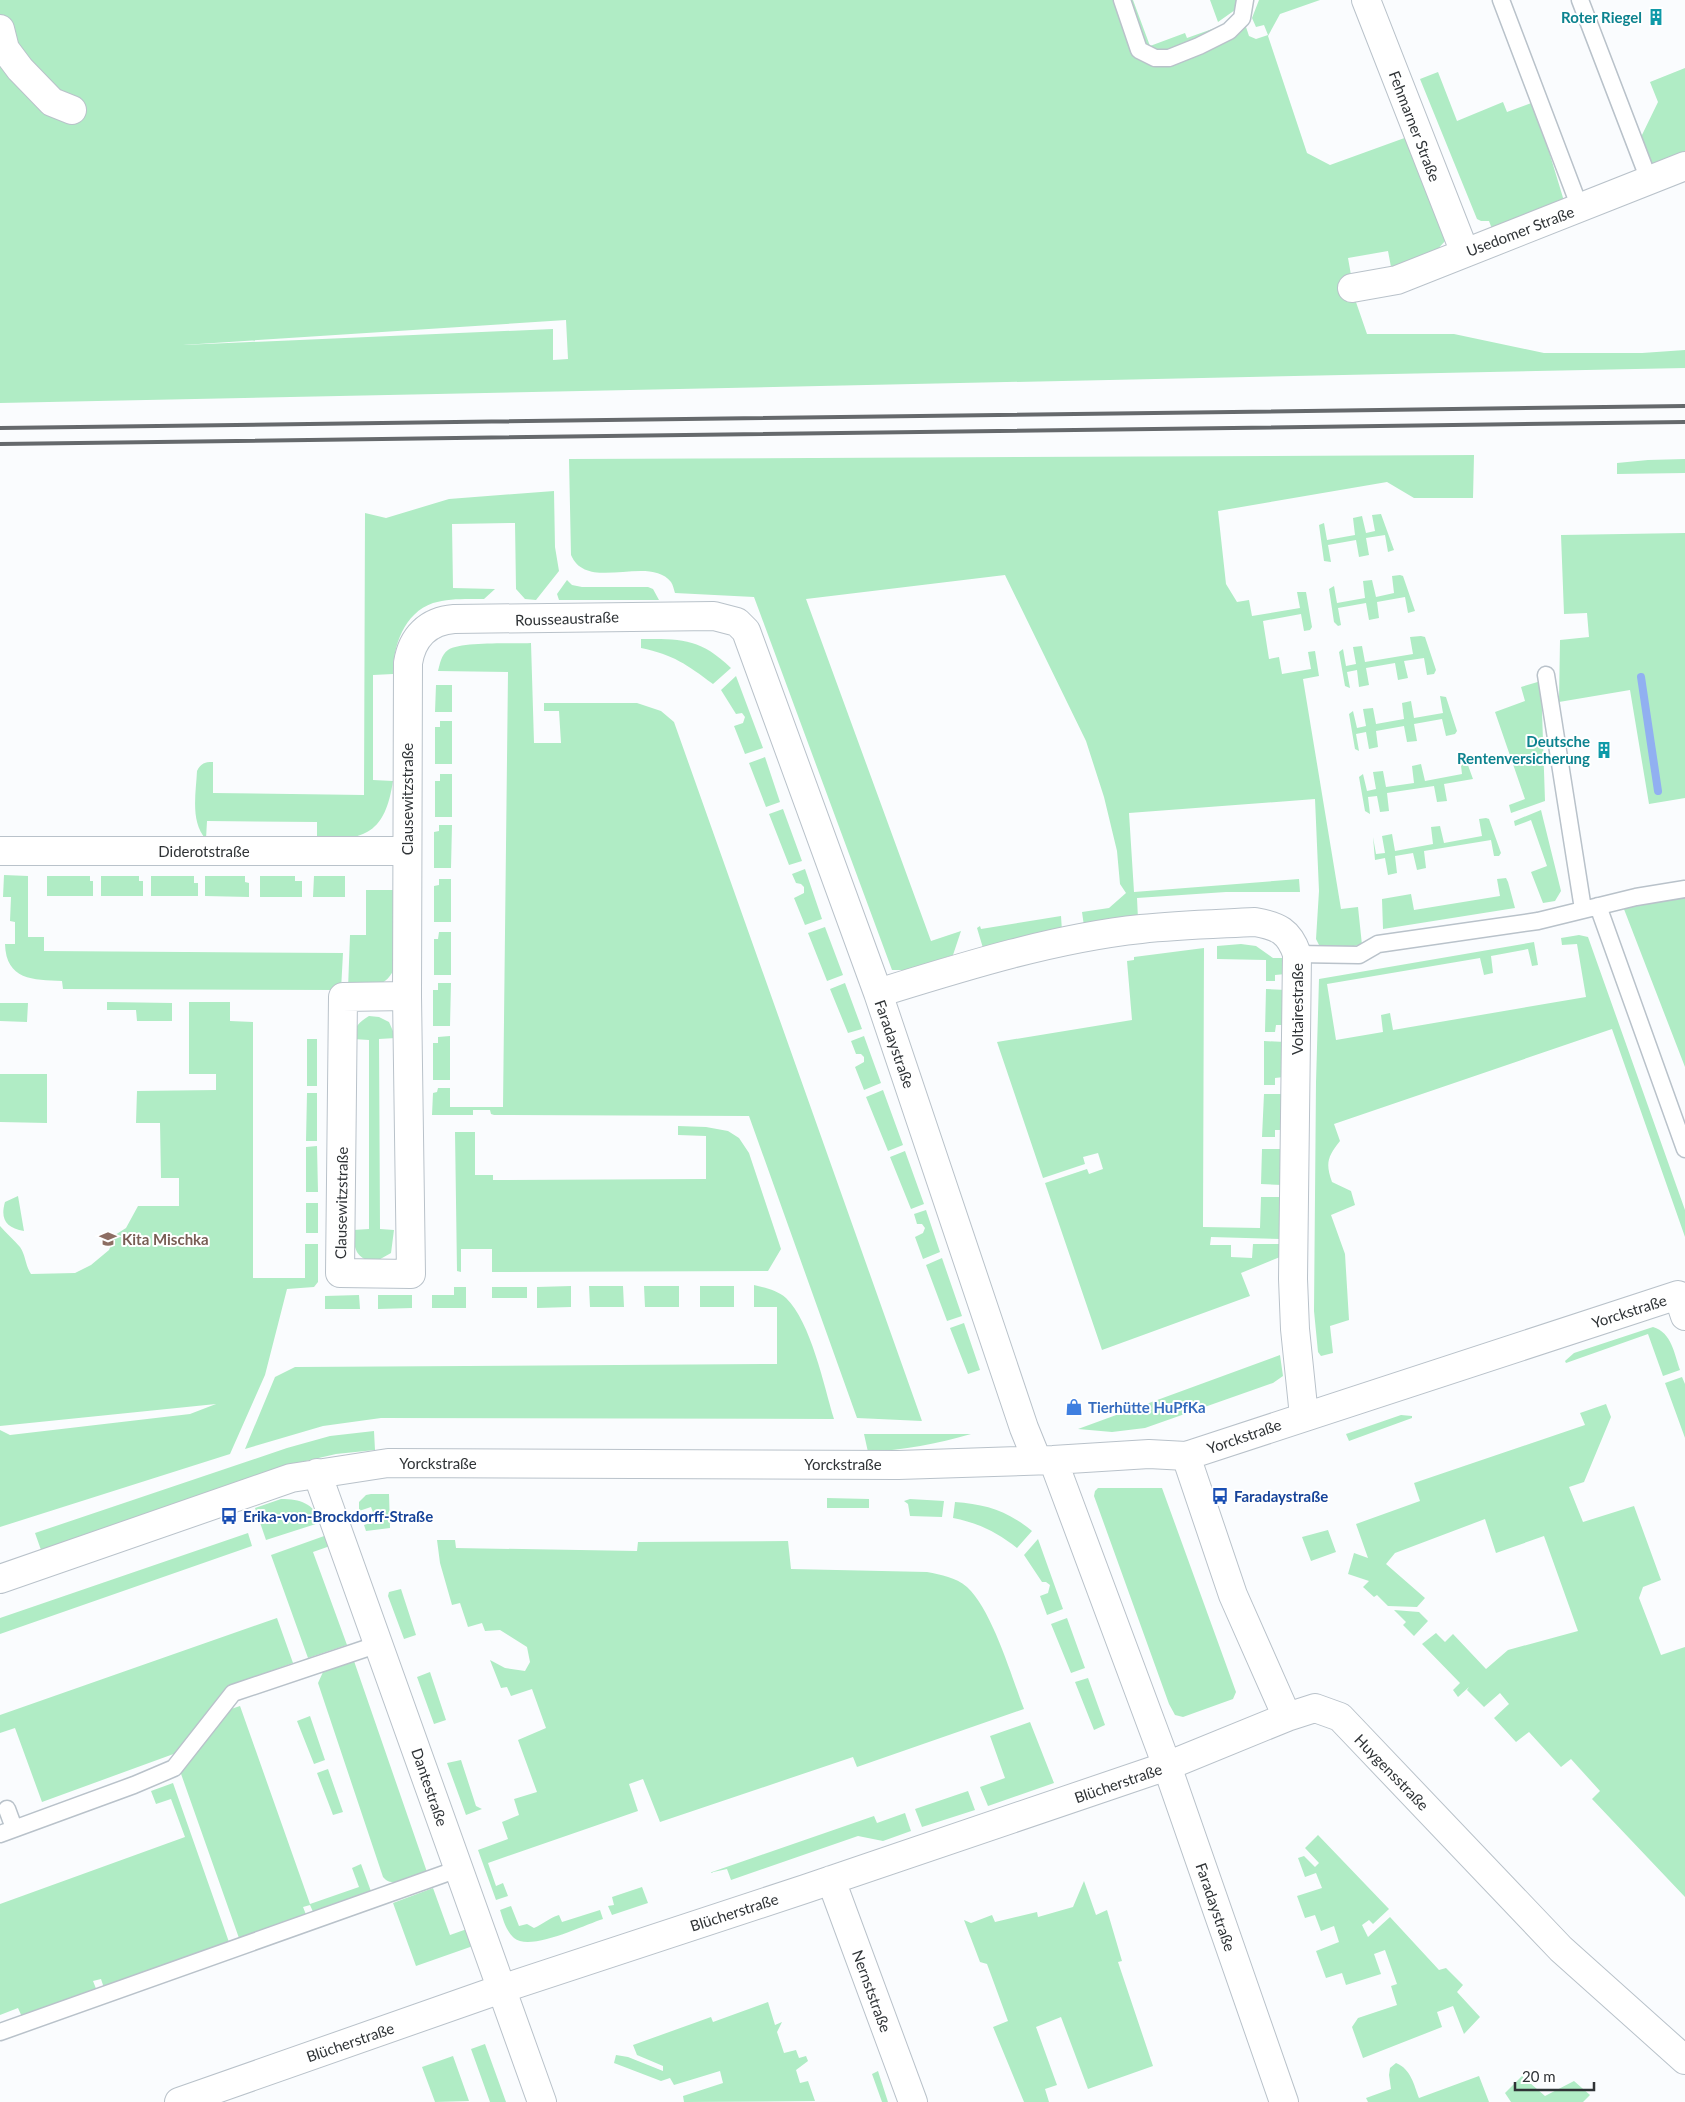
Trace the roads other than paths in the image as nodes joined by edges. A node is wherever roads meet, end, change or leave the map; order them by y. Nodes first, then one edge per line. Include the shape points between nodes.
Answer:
1 (1122, 0) edge
2 (1245, 0) edge
3 (1366, 0) edge
4 (1501, 0) edge
5 (1580, 0) edge
6 (0, 28) edge
7 (72, 110) dead end
8 (1685, 166) edge
9 (1649, 180) junction
10 (1580, 208) junction
11 (1465, 253) junction
12 (1352, 288) dead end
13 (746, 631) joint
14 (408, 663) joint
15 (1546, 676) dead end
16 (0, 851) edge
17 (407, 851) junction
18 (1685, 889) edge
19 (1591, 908) junction
20 (1297, 954) junction
21 (878, 993) junction
22 (407, 996) junction
23 (1685, 1149) edge
24 (1683, 1301) edge
25 (1304, 1416) junction
26 (1186, 1456) junction
27 (1045, 1460) junction
28 (317, 1473) junction
29 (0, 1579) edge
30 (379, 1644) junction
31 (1287, 1717) junction
32 (1167, 1766) junction
33 (8, 1809) dead end
34 (7, 1831) edge
35 (458, 1869) junction
36 (831, 1880) junction
37 (501, 1989) junction
38 (0, 2032) edge
39 (1685, 2060) edge
40 (179, 2102) edge
41 (542, 2102) edge
42 (913, 2102) edge
43 (1284, 2102) edge

1 - 2 lane via 1139,50 1155,58 1170,58 1229,31 1242,18
3 - 11 street, Fehmarner Straße
4 - 10 lane
5 - 9 lane
6 - 7 street via 5,49 21,79 52,102
8 - 9 street, Usedomer Straße
9 - 10 street, Usedomer Straße
10 - 11 street, Usedomer Straße
11 - 12 street, Usedomer Straße via 1397,280
13 - 14 street, Rousseaustraße via 737,622 714,616 444,620 422,632 413,643
13 - 21 street, Faradaystraße
14 - 17 street, Clausewitzstraße
15 - 19 lane
16 - 17 street, Diderotstraße
17 - 22 street, Clausewitzstraße
18 - 19 lane
19 - 20 lane via 1538,921 1378,944 1359,955
19 - 23 lane
20 - 21 street, Voltairestraße via 1288,935 1272,925 1255,922 1140,929 978,962
20 - 25 street, Voltairestraße via 1292,1279
21 - 27 street, Faradaystraße via 1024,1428
22 - 22 street, Clausewitzstraße via 343,997 340,1274 411,1274
24 - 25 street, Yorckstraße
25 - 26 street, Yorckstraße
26 - 27 street, Yorckstraße via 1149,1454
26 - 31 street via 1233,1595
27 - 28 street, Yorckstraße via 898,1464 388,1463
27 - 32 street, Faradaystraße
28 - 29 street, Yorckstraße via 291,1478
28 - 30 street, Dantestraße
30 - 34 lane via 233,1693 174,1768
30 - 35 street, Dantestraße
31 - 32 street, Blücherstraße
31 - 39 street, Huygensstraße via 1315,1708 1340,1717 1561,1948
32 - 36 street, Blücherstraße
32 - 43 street, Faradaystraße
33 - 34 lane
35 - 37 street, Dantestraße
35 - 38 lane
36 - 37 street, Blücherstraße
36 - 42 street, Nernststraße
37 - 40 street, Blücherstraße
37 - 41 street, Dantestraße

